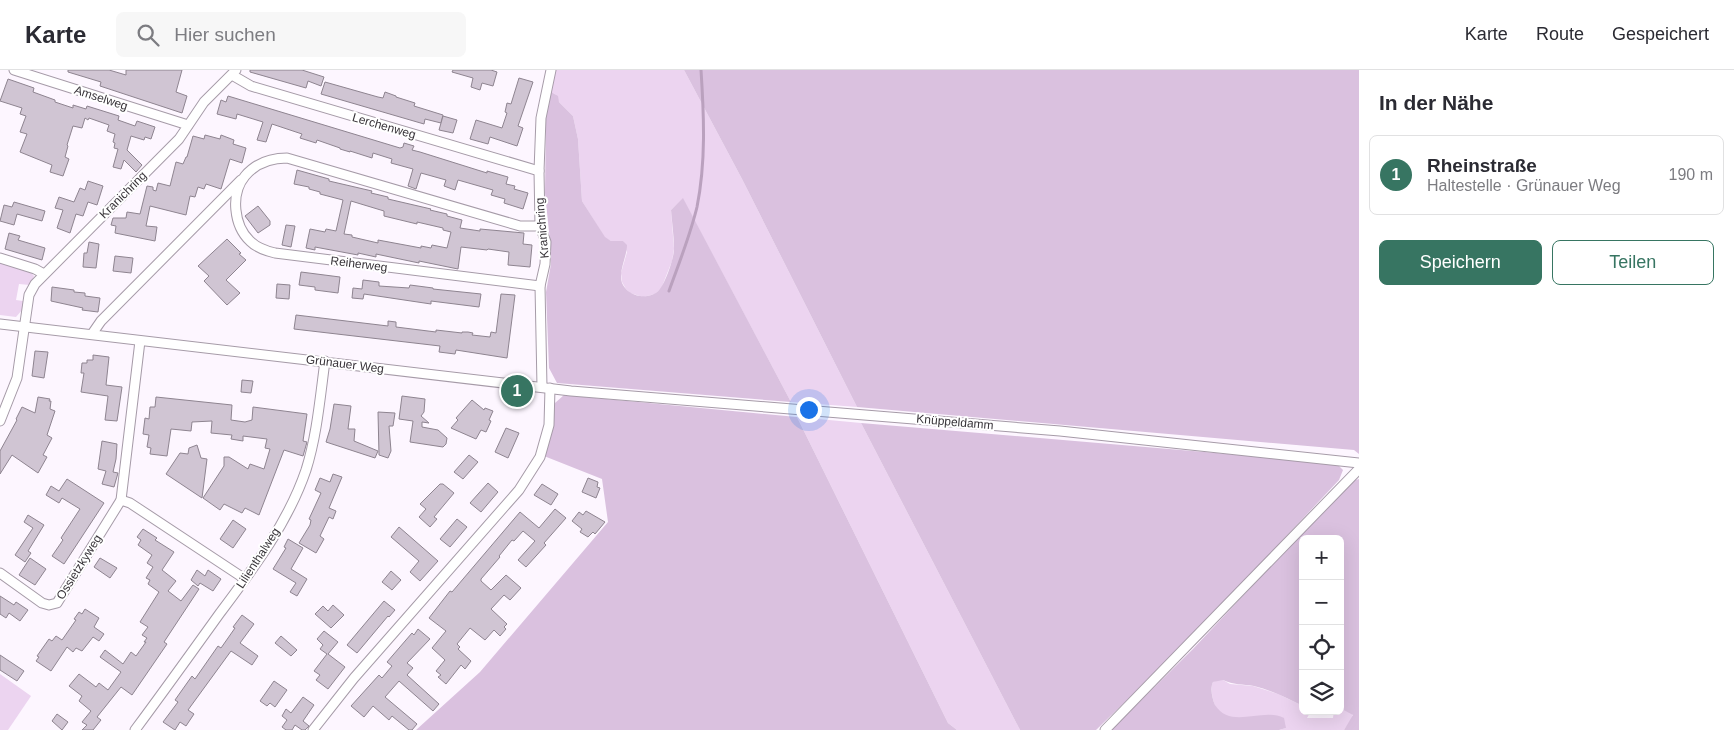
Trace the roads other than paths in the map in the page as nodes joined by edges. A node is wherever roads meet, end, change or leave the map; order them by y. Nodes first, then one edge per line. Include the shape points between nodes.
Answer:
1 (14, 70) edge
2 (551, 70) edge
3 (234, 72) edge
4 (188, 125) junction
5 (539, 171) junction
6 (244, 177) junction
7 (540, 226) junction
8 (0, 258) edge
9 (44, 274) junction
10 (540, 286) junction
11 (0, 324) edge
12 (25, 327) junction
13 (92, 334) junction
14 (140, 341) junction
15 (325, 361) junction
16 (546, 388) junction
17 (0, 421) edge
18 (1359, 463) edge
19 (1359, 469) edge
20 (121, 500) junction
21 (0, 573) edge
22 (245, 579) junction
23 (135, 730) edge
24 (313, 730) edge
25 (1105, 730) edge

1 - 4 street, Amselweg
2 - 5 street, Kranichring via 541,112
3 - 4 street, Kranichring via 204,102
3 - 5 street, Lerchenweg via 250,86
4 - 9 street, Kranichring via 180,139
5 - 7 street, Kranichring
6 - 7 street via 265,161 287,158 520,226
6 - 10 street, Reiherweg via 237,194 237,219 250,241 262,249
6 - 13 street via 101,321
7 - 10 street, Kranichring via 546,242
8 - 9 street
9 - 12 street, Kranichring via 28,296
10 - 16 street, Kranichring
11 - 12 street, Grünauer Weg
12 - 13 street, Grünauer Weg
12 - 17 street, Kranichring via 17,378
13 - 14 street, Grünauer Weg
14 - 15 street, Grünauer Weg
14 - 20 street, Ossietzkyweg
15 - 16 street, Grünauer Weg
15 - 22 street, Lilienthalweg via 314,437 302,480 270,543
16 - 18 street, Knüppeldamm via 1060,430
16 - 24 street, Kranichring via 549,425 540,458 519,490 354,678
19 - 25 street
20 - 21 street, Ossietzkyweg via 57,603 42,603
20 - 22 street
22 - 23 street, Lilienthalweg

